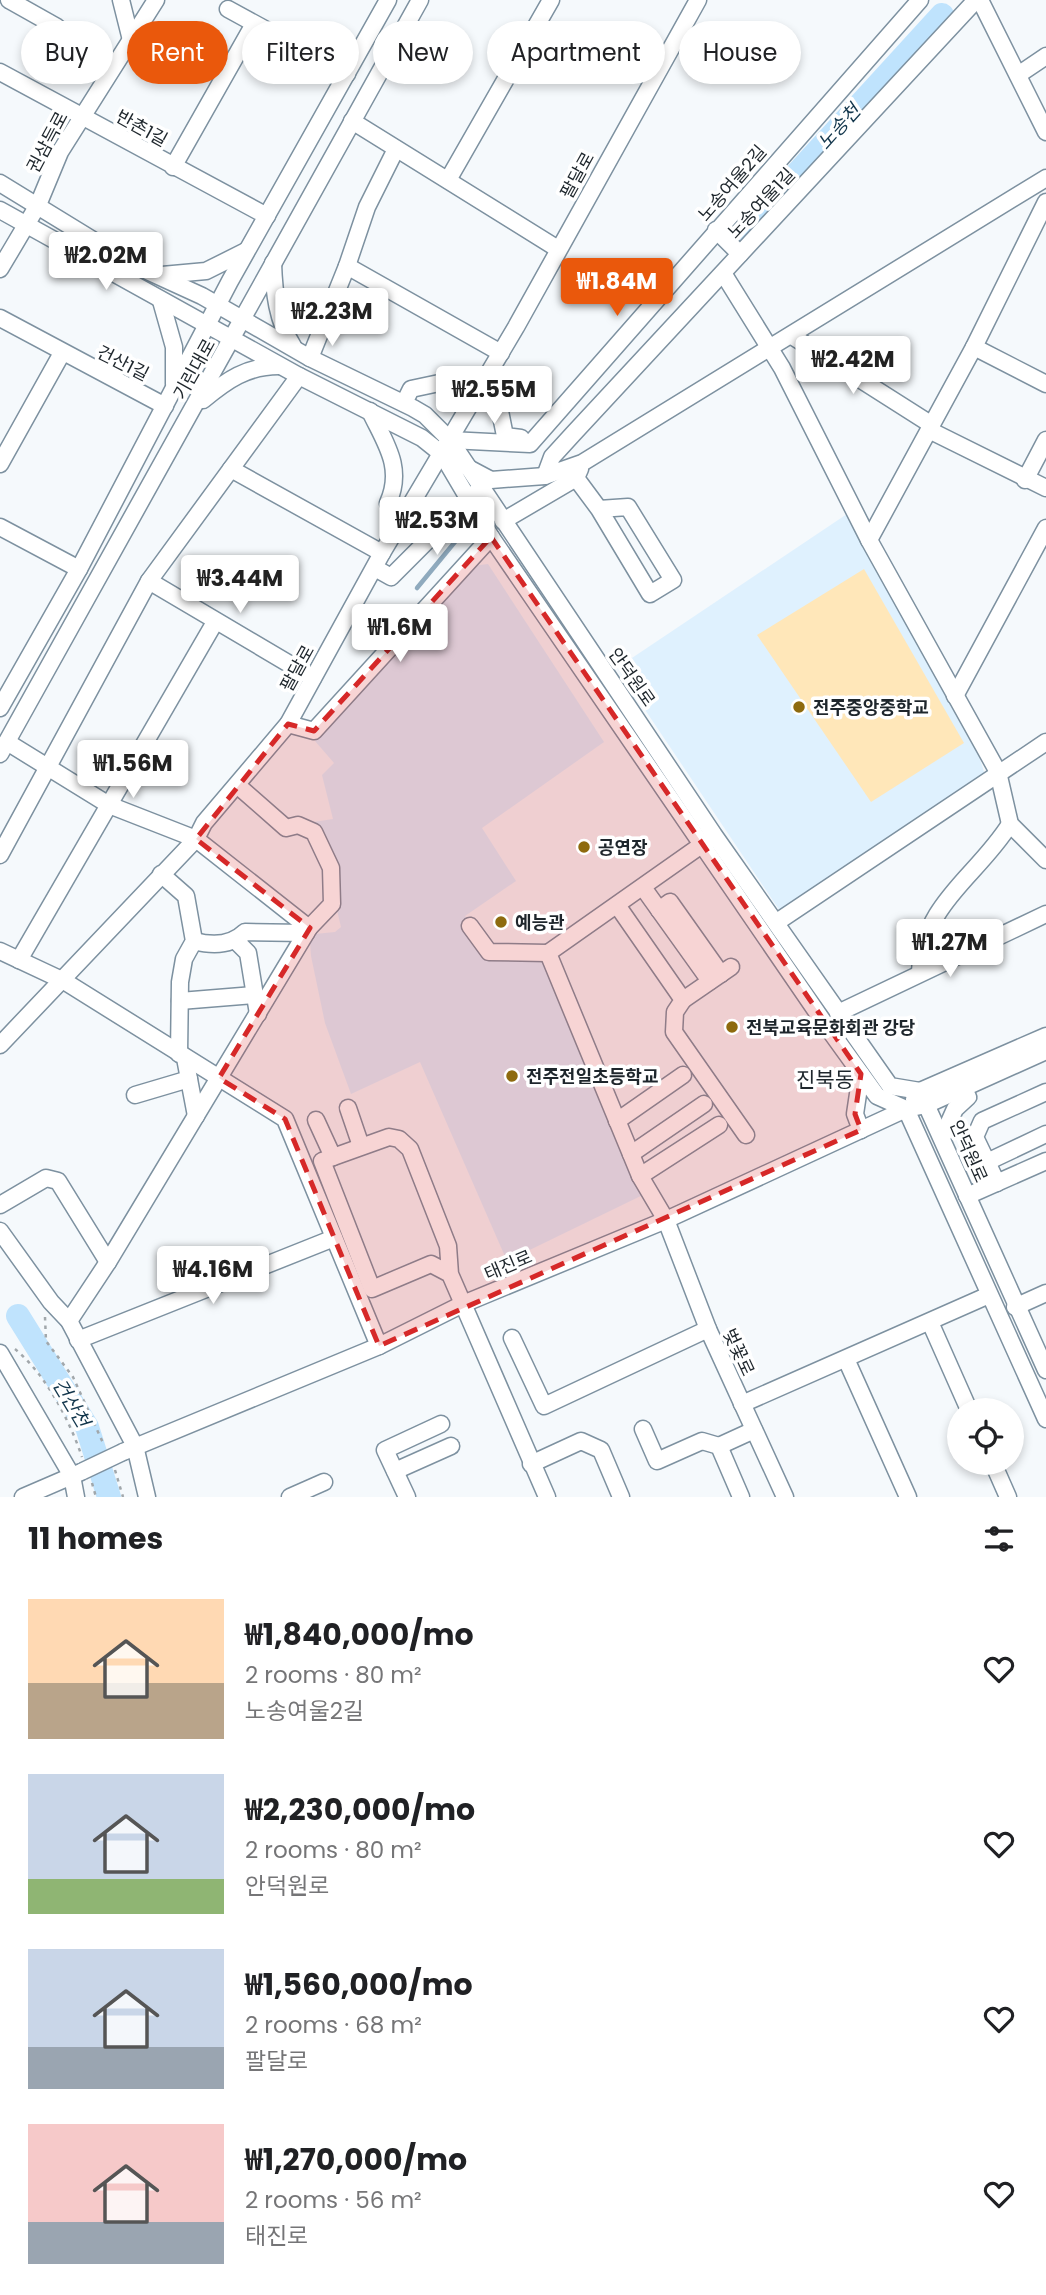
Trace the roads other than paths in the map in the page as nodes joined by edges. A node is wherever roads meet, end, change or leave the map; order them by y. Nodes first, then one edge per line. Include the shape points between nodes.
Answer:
1 (9, 0) edge
2 (121, 0) edge
3 (156, 0) edge
4 (388, 0) edge
5 (420, 0) edge
6 (551, 0) edge
7 (698, 0) edge
8 (920, 0) edge
9 (978, 0) edge
10 (228, 9) dead end
11 (46, 21) edge
12 (143, 21) edge
13 (249, 21) edge
14 (127, 24) edge
15 (242, 45) edge
16 (127, 46) edge
17 (359, 52) edge
18 (1046, 56) edge
19 (0, 72) edge
20 (1018, 75) junction
21 (341, 84) edge
22 (82, 117) junction
23 (352, 121) junction
24 (1046, 132) edge
25 (396, 149) junction
26 (173, 167) junction
27 (1046, 178) edge
28 (448, 180) junction
29 (0, 183) edge
30 (1046, 202) edge
31 (38, 205) junction
32 (0, 211) edge
33 (267, 216) junction
34 (26, 226) junction
35 (716, 230) junction
36 (558, 249) junction
37 (248, 250) junction
38 (740, 254) junction
39 (273, 261) junction
40 (346, 267) junction
41 (0, 270) edge
42 (723, 273) junction
43 (160, 275) junction
44 (161, 301) junction
45 (220, 306) junction
46 (0, 318) edge
47 (244, 320) junction
48 (208, 326) junction
49 (792, 336) junction
50 (232, 339) junction
51 (974, 347) junction
52 (295, 348) junction
53 (771, 349) junction
54 (62, 353) junction
55 (501, 353) junction
56 (310, 358) junction
57 (280, 366) junction
58 (299, 376) junction
59 (1046, 384) edge
60 (480, 390) junction
61 (174, 391) junction
62 (404, 403) junction
63 (165, 406) junction
64 (196, 406) junction
65 (370, 411) junction
66 (931, 428) junction
67 (546, 429) junction
68 (573, 433) junction
69 (1046, 440) edge
70 (526, 444) junction
71 (446, 447) junction
72 (1, 462) edge
73 (231, 469) junction
74 (579, 471) junction
75 (545, 476) junction
76 (1025, 480) junction
77 (1046, 488) edge
78 (480, 489) junction
79 (599, 509) junction
80 (405, 513) junction
81 (503, 521) junction
82 (0, 527) edge
83 (1046, 528) edge
84 (491, 537) junction
85 (869, 540) junction
86 (379, 561) junction
87 (79, 569) junction
88 (149, 582) junction
89 (215, 621) junction
90 (313, 678) junction
91 (955, 696) junction
92 (0, 708) edge
93 (288, 724) junction
94 (1046, 742) edge
95 (4, 748) edge
96 (48, 768) junction
97 (998, 772) junction
98 (237, 785) junction
99 (109, 805) junction
100 (1010, 824) junction
101 (714, 835) junction
102 (196, 839) junction
103 (701, 846) junction
104 (0, 855) edge
105 (1046, 860) edge
106 (162, 874) junction
107 (647, 893) dead end
108 (617, 905) junction
109 (1046, 914) edge
110 (777, 922) junction
111 (470, 926) dead end
112 (308, 931) junction
113 (236, 941) junction
114 (194, 942) junction
115 (0, 951) edge
116 (548, 953) junction
117 (19, 960) junction
118 (920, 972) junction
119 (64, 981) junction
120 (254, 995) junction
121 (683, 1000) junction
122 (180, 1001) junction
123 (838, 1013) junction
124 (258, 1014) junction
125 (1046, 1036) edge
126 (0, 1045) edge
127 (1046, 1051) edge
128 (182, 1056) junction
129 (861, 1074) junction
130 (683, 1075) dead end
131 (219, 1078) junction
132 (189, 1079) junction
133 (964, 1089) junction
134 (135, 1095) dead end
135 (923, 1098) junction
136 (1044, 1098) edge
137 (704, 1104) dead end
138 (348, 1108) dead end
139 (906, 1110) junction
140 (196, 1116) junction
141 (316, 1120) dead end
142 (617, 1121) junction
143 (719, 1125) dead end
144 (860, 1130) junction
145 (1046, 1134) edge
146 (746, 1135) dead end
147 (942, 1138) junction
148 (361, 1146) junction
149 (631, 1154) junction
150 (333, 1157) junction
151 (1046, 1161) edge
152 (987, 1162) junction
153 (640, 1176) junction
154 (997, 1183) junction
155 (968, 1196) junction
156 (0, 1205) edge
157 (666, 1220) junction
158 (0, 1231) edge
159 (334, 1238) junction
160 (108, 1262) junction
161 (450, 1274) junction
162 (1046, 1293) edge
163 (989, 1295) junction
164 (463, 1304) junction
165 (1015, 1307) junction
166 (69, 1321) junction
167 (930, 1322) junction
168 (708, 1329) junction
169 (512, 1338) dead end
170 (78, 1340) junction
171 (379, 1346) junction
172 (4, 1347) edge
173 (846, 1359) junction
174 (1046, 1370) edge
175 (964, 1398) edge
176 (742, 1404) junction
177 (1046, 1419) edge
178 (441, 1424) dead end
179 (643, 1429) dead end
180 (754, 1430) junction
181 (451, 1446) dead end
182 (719, 1446) junction
183 (119, 1452) junction
184 (531, 1464) junction
185 (82, 1471) junction
186 (395, 1471) junction
187 (998, 1475) edge
188 (324, 1482) dead end
189 (23, 1497) edge
190 (76, 1497) edge
191 (147, 1497) edge
192 (290, 1497) edge
193 (407, 1497) edge
194 (547, 1497) edge
195 (621, 1497) edge
196 (741, 1497) edge
197 (785, 1497) edge
198 (908, 1497) edge
199 (1008, 1497) edge

1 - 11 street
2 - 14 street
3 - 12 street, 권삼득로
4 - 17 street, 기린대로
5 - 23 street, 기린대로
6 - 28 street
7 - 36 street, 팔달로
8 - 35 street, 노송여울2길
9 - 20 street
9 - 38 street, 노송여울1길
10 - 13 street
15 - 26 street
16 - 22 street, 권삼득로
18 - 20 street
19 - 22 street, 반촌1길
20 - 24 street
21 - 33 street, 기린대로
22 - 26 street, 반촌1길
22 - 31 street, 권삼득로 via 60,152
23 - 25 street
23 - 39 street, 기린대로
25 - 28 street
25 - 40 street via 367,207
26 - 33 street, 반촌1길
27 - 49 street
28 - 36 street
29 - 31 street, 안덕원로
30 - 51 street
31 - 34 street, 권삼득로
31 - 43 street, 안덕원로 via 132,264
32 - 34 street
33 - 37 street, 기린대로
34 - 41 street, 권삼득로
34 - 44 street
35 - 38 street
35 - 67 street, 노송여울2길
36 - 55 street, 팔달로
37 - 43 street via 206,271
37 - 45 street, 기린대로
38 - 42 street, 노송여울1길
39 - 47 street, 기린대로
39 - 52 street via 274,291 284,331
40 - 55 street
40 - 56 street
42 - 53 street
42 - 68 street, 노송여울1길
43 - 45 street, 안덕원로
44 - 48 street
44 - 61 street via 175,356
45 - 47 street, 안덕원로
45 - 48 street, 기린대로
46 - 54 street, 건산1길
47 - 50 street, 기린대로
47 - 52 street, 안덕원로
48 - 50 street
48 - 61 street, 기린대로
49 - 53 street
49 - 66 street
50 - 57 street
50 - 64 street, 기린대로
51 - 59 street
51 - 66 street
52 - 56 street, 안덕원로
53 - 74 street
53 - 85 street
54 - 63 street, 건산1길
54 - 72 street
55 - 60 street, 팔달로
56 - 62 street, 안덕원로
57 - 58 street
57 - 64 street via 264,366 229,378
58 - 65 street
58 - 73 street
60 - 62 street via 458,379 411,389
60 - 70 street via 498,401 505,436 524,438
60 - 71 street, 팔달로
61 - 63 street, 기린대로
62 - 71 street, 안덕원로 via 425,415
63 - 87 street, 기린대로
64 - 95 street, 기린대로
65 - 71 street
65 - 80 street via 393,453 396,474 388,503
66 - 76 street
66 - 85 street
67 - 68 street via 554,442
67 - 70 street, 노송여울2길
68 - 75 street, 노송여울1길 via 552,457
69 - 76 street
70 - 71 street
71 - 78 street, 안덕원로
71 - 78 street, 안덕원로
71 - 80 street, 팔달로
73 - 86 street
73 - 88 street
74 - 75 street
74 - 79 street
74 - 81 street
75 - 78 street
76 - 77 street
78 - 81 street, 안덕원로
78 - 84 street, 안덕원로
78 - 86 street via 391,577
79 - 79 street via 650,594 673,580 628,507
80 - 86 street, 팔달로
81 - 101 street, 안덕원로
82 - 87 street
83 - 91 street
84 - 93 street via 314,731
84 - 103 street, 안덕원로
85 - 91 street
86 - 90 street, 팔달로
87 - 92 street, 기린대로
88 - 89 street
88 - 96 street
89 - 90 street
89 - 99 street
90 - 93 street, 팔달로
91 - 97 street
93 - 98 street, 팔달로
94 - 97 street
95 - 96 street
96 - 99 street
96 - 104 street
97 - 100 street
97 - 110 street
98 - 102 street, 팔달로
98 - 112 street via 286,828 298,825 314,832 331,868 332,905
99 - 102 street
99 - 117 street
100 - 105 street
100 - 118 street via 937,911 925,936
101 - 103 street
101 - 110 street, 안덕원로
102 - 106 street, 팔달로
102 - 112 street
103 - 108 street
103 - 129 street, 안덕원로
106 - 114 street via 186,896
106 - 119 street, 팔달로
107 - 121 street via 659,910 670,902 721,974
108 - 116 street
108 - 121 street
109 - 118 street
110 - 123 street, 안덕원로
111 - 116 street via 489,952
112 - 113 street via 245,932
112 - 124 street
113 - 114 street
113 - 120 street via 248,953
114 - 122 street via 184,959
115 - 117 street
116 - 142 street, 벚꽃로
117 - 119 street
118 - 123 street
119 - 126 street, 팔달로
119 - 128 street
120 - 122 street
120 - 124 street
121 - 146 street via 675,1012 674,1032
122 - 128 street
123 - 135 street, 안덕원로 via 890,1086
124 - 131 street
125 - 135 street, 태진로
127 - 133 street, 태진로
128 - 131 street
128 - 132 street
129 - 139 street, 안덕원로 via 877,1096
129 - 144 street via 855,1114
130 - 142 street
131 - 140 street
131 - 159 street via 285,1119
132 - 134 street
132 - 140 street
133 - 135 street, 태진로
133 - 147 street via 968,1097 955,1109
135 - 139 street, 태진로
135 - 147 street, 안덕원로
136 - 152 street via 982,1121 975,1137
137 - 149 street
138 - 148 street
139 - 144 street, 태진로
139 - 163 street
140 - 160 street
141 - 150 street
142 - 149 street, 벚꽃로
143 - 153 street
144 - 157 street, 태진로
145 - 152 street
147 - 155 street, 안덕원로
148 - 150 street
148 - 161 street via 389,1137 410,1149 449,1246
149 - 153 street, 벚꽃로
150 - 161 street via 322,1161 372,1289 431,1264
151 - 154 street
152 - 154 street
153 - 157 street, 벚꽃로
154 - 155 street
155 - 165 street, 안덕원로
156 - 160 street via 46,1178 58,1181
157 - 164 street, 태진로
157 - 168 street, 벚꽃로
158 - 166 street
159 - 170 street
159 - 171 street
160 - 166 street
161 - 164 street
162 - 165 street
163 - 167 street
163 - 177 street
164 - 171 street, 태진로
164 - 184 street
165 - 174 street, 안덕원로
166 - 170 street
167 - 173 street
167 - 175 street
168 - 169 street via 544,1406
168 - 176 street, 벚꽃로
170 - 183 street
171 - 183 street, 태진로
172 - 185 street
173 - 176 street
173 - 198 street
176 - 180 street, 벚꽃로
178 - 186 street via 386,1450
179 - 182 street via 657,1461 702,1441
180 - 182 street
180 - 197 street, 벚꽃로
181 - 186 street
182 - 196 street
183 - 185 street, 태진로, bridge
183 - 191 street
184 - 194 street
184 - 195 street via 581,1441 601,1450
185 - 189 street
185 - 190 street
186 - 193 street
187 - 199 street
188 - 192 street

